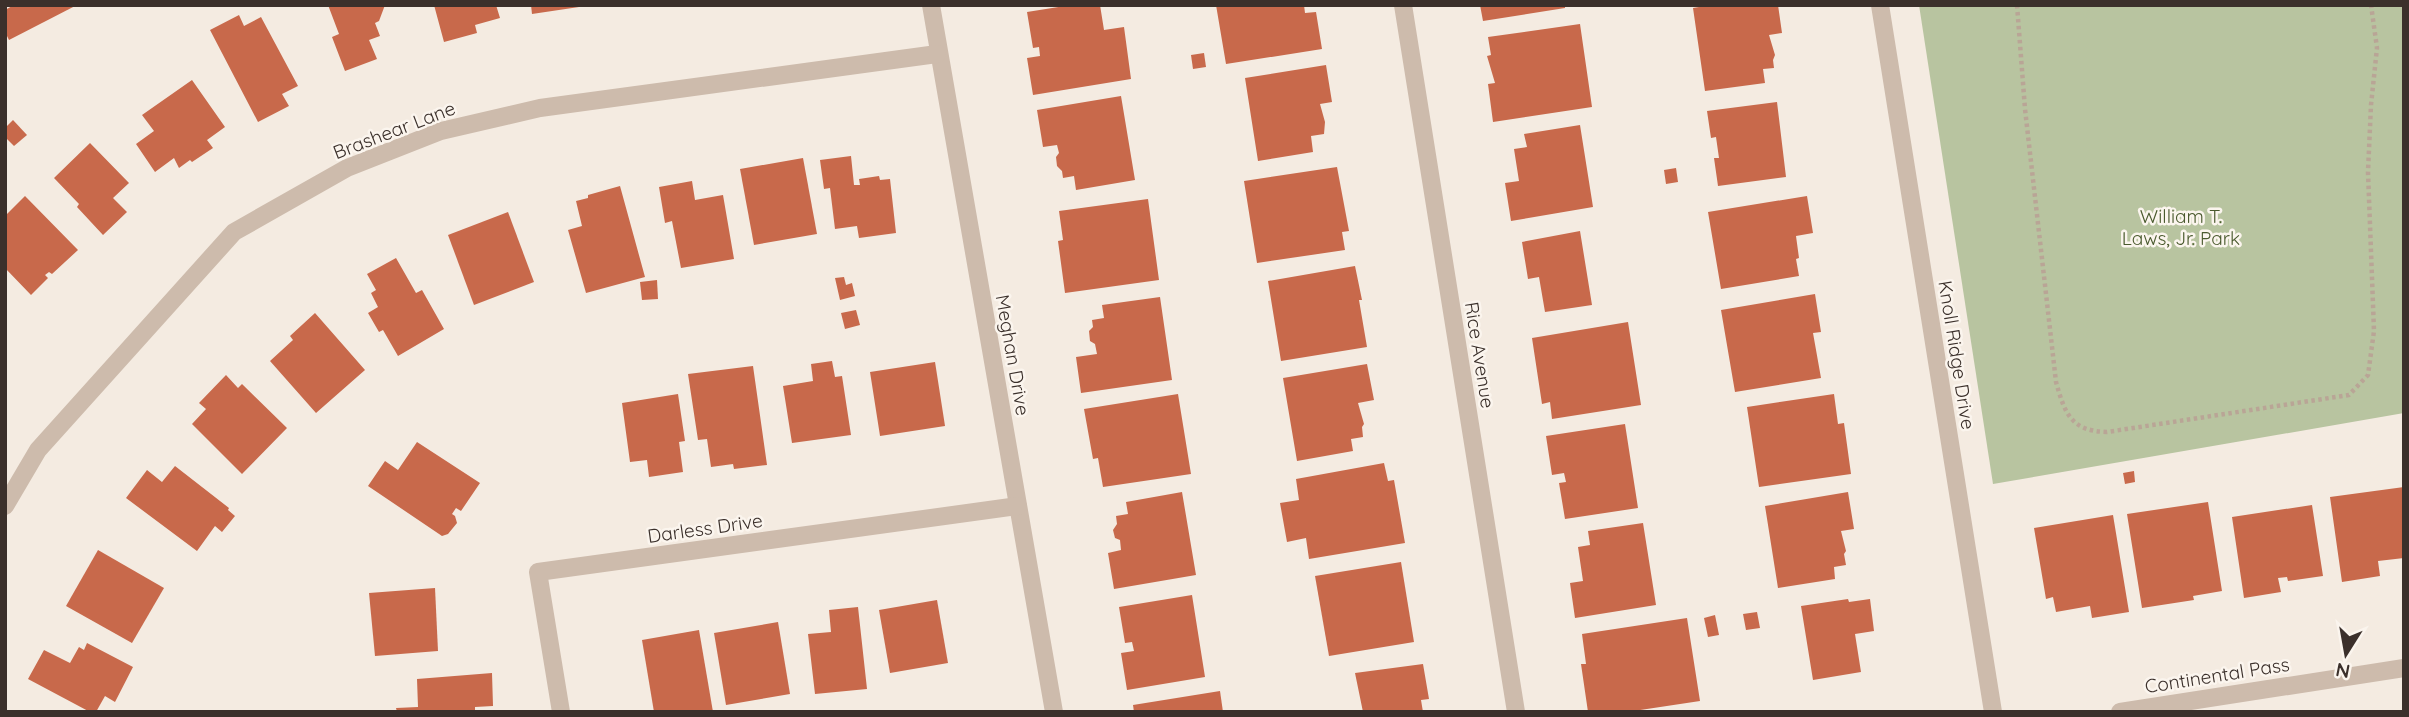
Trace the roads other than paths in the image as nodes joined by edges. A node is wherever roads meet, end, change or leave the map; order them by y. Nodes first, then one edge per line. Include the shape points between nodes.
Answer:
1 (930, 5) edge
2 (1403, 5) edge
3 (1880, 5) edge
4 (937, 54) junction
5 (5, 506) edge
6 (1018, 506) junction
7 (2404, 668) edge
8 (561, 712) edge
9 (1054, 712) edge
10 (1516, 712) edge
11 (1993, 712) edge
12 (2120, 712) edge

1 - 4 street, Meghan Drive
2 - 10 street, Rice Avenue
3 - 11 street, Knoll Ridge Drive
4 - 5 street, Brashear Lane via 540,108 441,131 347,168 233,232 38,450
4 - 6 street, Meghan Drive
6 - 8 street, Darless Drive via 538,572
6 - 9 street, Meghan Drive
7 - 12 street, Continental Pass

